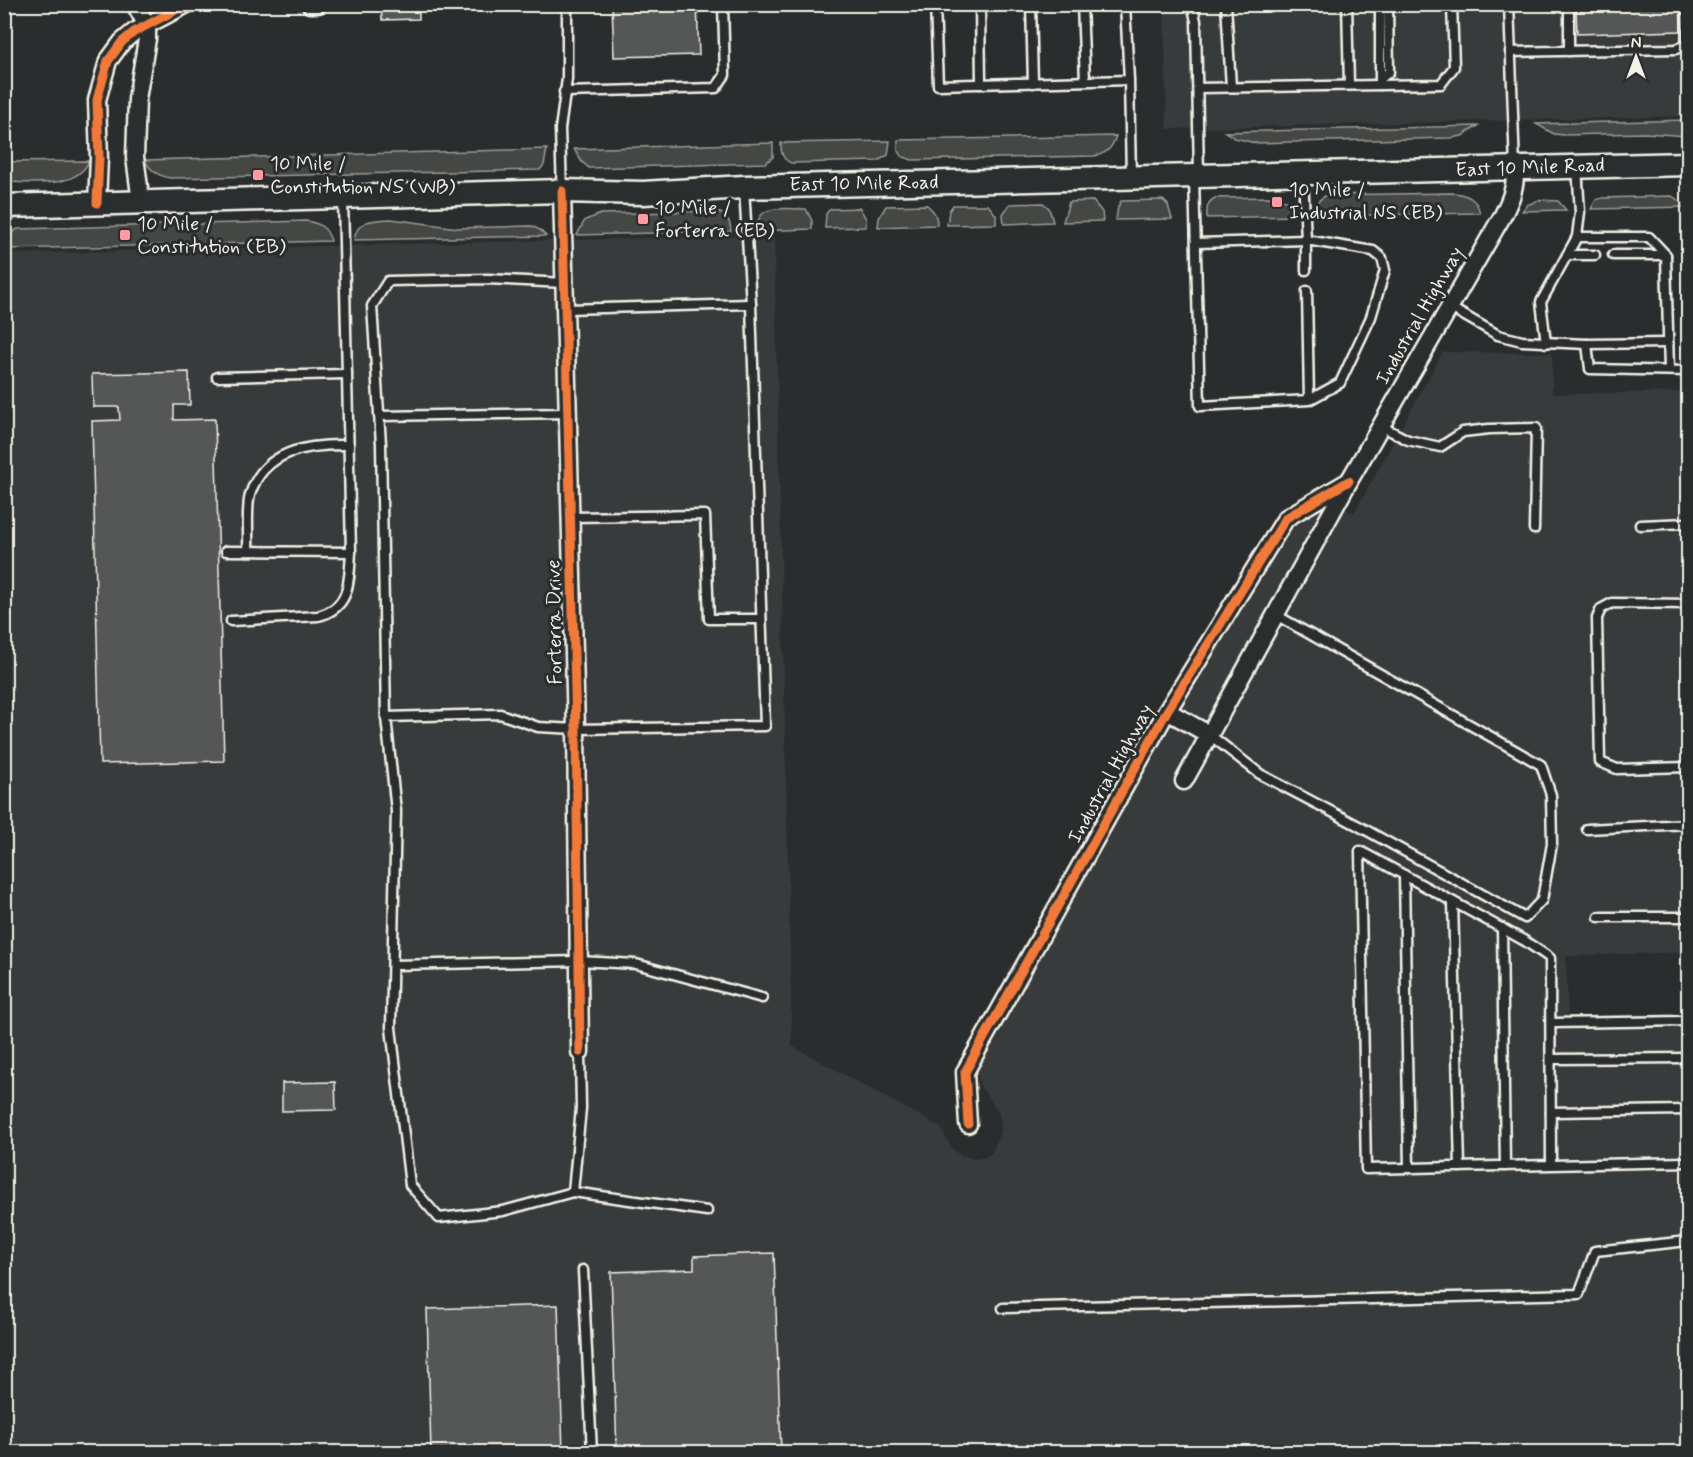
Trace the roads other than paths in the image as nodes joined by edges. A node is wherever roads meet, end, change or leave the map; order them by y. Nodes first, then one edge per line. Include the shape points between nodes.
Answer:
1 (135, 4) edge
2 (187, 4) edge
3 (310, 4) edge
4 (318, 4) edge
5 (567, 4) edge
6 (723, 4) edge
7 (935, 4) edge
8 (980, 4) edge
9 (1031, 4) edge
10 (1082, 4) edge
11 (1125, 4) edge
12 (1192, 4) edge
13 (1226, 4) edge
14 (1347, 4) edge
15 (1380, 4) edge
16 (1388, 4) edge
17 (1452, 4) edge
18 (1509, 4) edge
19 (1569, 4) edge
20 (1687, 4) edge
21 (147, 26) junction
22 (1569, 51) junction
23 (1510, 52) junction
24 (1129, 80) junction
25 (1085, 81) junction
26 (1380, 82) junction
27 (1033, 83) junction
28 (981, 84) junction
29 (1349, 85) junction
30 (1231, 87) junction
31 (1198, 88) junction
32 (564, 92) junction
33 (1689, 164) edge
34 (1577, 167) junction
35 (1515, 169) junction
36 (1303, 174) junction
37 (1197, 176) junction
38 (1131, 178) junction
39 (744, 187) junction
40 (562, 191) junction
41 (343, 198) junction
42 (141, 202) junction
43 (97, 203) junction
44 (4, 206) edge
45 (1577, 237) junction
46 (1306, 240) junction
47 (1196, 243) junction
48 (1567, 255) junction
49 (1595, 255) dead end
50 (1613, 255) dead end
51 (1666, 255) junction
52 (1306, 270) dead end
53 (564, 283) junction
54 (1307, 291) dead end
55 (751, 304) junction
56 (1451, 308) junction
57 (566, 309) junction
58 (1546, 343) junction
59 (1668, 343) junction
60 (1587, 345) junction
61 (1669, 370) junction
62 (1689, 371) edge
63 (347, 374) junction
64 (217, 376) dead end
65 (1309, 400) junction
66 (569, 413) junction
67 (379, 416) junction
68 (1381, 426) junction
69 (349, 445) junction
70 (1350, 481) junction
71 (571, 517) junction
72 (1689, 523) edge
73 (1640, 525) dead end
74 (1534, 529) dead end
75 (226, 551) dead end
76 (248, 551) junction
77 (351, 552) junction
78 (1689, 604) edge
79 (1276, 615) junction
80 (761, 619) junction
81 (231, 621) dead end
82 (1167, 711) junction
83 (386, 717) junction
84 (576, 729) junction
85 (1210, 735) junction
86 (1689, 767) edge
87 (1184, 781) dead end
88 (1689, 824) edge
89 (1587, 829) dead end
90 (1404, 875) junction
91 (1453, 902) junction
92 (1599, 917) dead end
93 (1689, 917) edge
94 (1502, 928) junction
95 (579, 961) junction
96 (394, 965) junction
97 (762, 998) dead end
98 (1689, 1021) edge
99 (1551, 1023) junction
100 (580, 1052) joint
101 (1689, 1058) edge
102 (1551, 1059) junction
103 (1689, 1110) edge
104 (1551, 1112) junction
105 (968, 1124) dead end
106 (1689, 1162) edge
107 (1551, 1165) junction
108 (1505, 1166) junction
109 (1460, 1167) junction
110 (1409, 1168) junction
111 (573, 1192) junction
112 (707, 1211) dead end
113 (1689, 1241) edge
114 (583, 1270) dead end
115 (1003, 1308) dead end
116 (592, 1452) edge

1 - 21 street
2 - 21 street
3 - 4 street
5 - 32 lane
6 - 32 lane via 725,75 716,88
7 - 28 lane via 938,85
8 - 28 lane
9 - 27 lane
10 - 25 lane
11 - 24 lane
12 - 31 lane
13 - 30 lane
14 - 29 lane
15 - 26 lane
16 - 26 lane via 1389,72
17 - 26 lane via 1454,67 1441,84
18 - 23 lane
19 - 22 lane
20 - 22 lane via 1688,37 1686,45 1676,49
21 - 42 street via 135,157
21 - 43 street via 122,42 108,62 97,100
22 - 23 lane
23 - 35 lane
24 - 25 lane
24 - 38 lane
25 - 27 lane
26 - 29 lane
27 - 28 lane
29 - 30 lane
30 - 31 lane
31 - 37 lane
32 - 40 lane via 560,129
33 - 34 main road, East 10 Mile Road
34 - 35 main road, East 10 Mile Road
34 - 45 lane
35 - 36 main road, East 10 Mile Road
35 - 56 street, Industrial Highway via 1512,196
36 - 37 main road, East 10 Mile Road
36 - 46 lane
37 - 38 main road, East 10 Mile Road
37 - 47 lane
38 - 39 main road, East 10 Mile Road
39 - 40 main road, East 10 Mile Road via 643,193
39 - 55 lane
40 - 41 main road, East 10 Mile Road
40 - 53 street, Forterra Drive
41 - 42 main road, East 10 Mile Road
41 - 63 lane
42 - 43 main road, East 10 Mile Road
43 - 44 main road, East 10 Mile Road
45 - 48 lane
45 - 51 lane via 1649,237
46 - 47 lane
46 - 52 lane
46 - 65 lane via 1373,251 1382,258 1385,270 1371,317 1340,383
47 - 65 lane via 1200,406
48 - 49 lane
48 - 58 lane via 1541,302
50 - 51 lane
51 - 59 lane
53 - 57 street, Forterra Drive
53 - 67 lane via 488,279 388,281 372,306
54 - 65 lane
55 - 57 lane
55 - 80 lane
56 - 58 lane via 1498,335
56 - 68 street, Industrial Highway
57 - 66 street, Forterra Drive
58 - 60 lane
59 - 60 lane
59 - 61 lane
60 - 61 lane via 1590,369
61 - 62 lane
63 - 64 lane
63 - 69 lane
66 - 67 lane
66 - 71 street, Forterra Drive
67 - 83 lane
68 - 70 street, Industrial Highway
68 - 74 lane via 1408,440 1440,447 1463,432 1536,428
69 - 76 lane via 318,444 294,450 265,466 249,496
69 - 77 lane
70 - 79 street, Industrial Highway
70 - 82 street, Industrial Highway via 1286,518
71 - 80 lane via 705,515 710,619
71 - 84 street, Forterra Drive
72 - 73 lane
75 - 76 lane
76 - 77 lane
77 - 81 lane via 344,598 328,613
78 - 86 lane via 1612,603 1601,609 1597,618 1600,762 1617,769
79 - 85 street, Industrial Highway
79 - 85 lane via 1541,765 1551,795 1552,844 1542,900 1525,918 1260,774
80 - 84 lane via 765,726
82 - 85 street
82 - 105 street, Industrial Highway via 965,1072
83 - 84 lane via 500,714 538,727
83 - 96 lane via 396,811
84 - 95 street, Forterra Drive
85 - 87 street, Industrial Highway
88 - 89 lane
90 - 91 lane
90 - 110 lane
90 - 110 lane via 1360,851 1366,1169
91 - 94 lane
91 - 109 lane
92 - 93 lane
94 - 99 lane via 1550,958
94 - 108 lane
95 - 96 lane
95 - 97 lane via 636,964
95 - 100 street, Forterra Drive
96 - 111 lane via 391,1028 410,1185 440,1218 503,1210
98 - 99 lane
99 - 102 lane
100 - 111 lane via 581,1108
101 - 102 lane
102 - 104 lane
103 - 104 lane
104 - 107 lane
106 - 107 lane
107 - 108 lane
108 - 109 lane
109 - 110 lane
111 - 112 lane
113 - 115 lane via 1595,1251 1579,1294
114 - 116 lane

